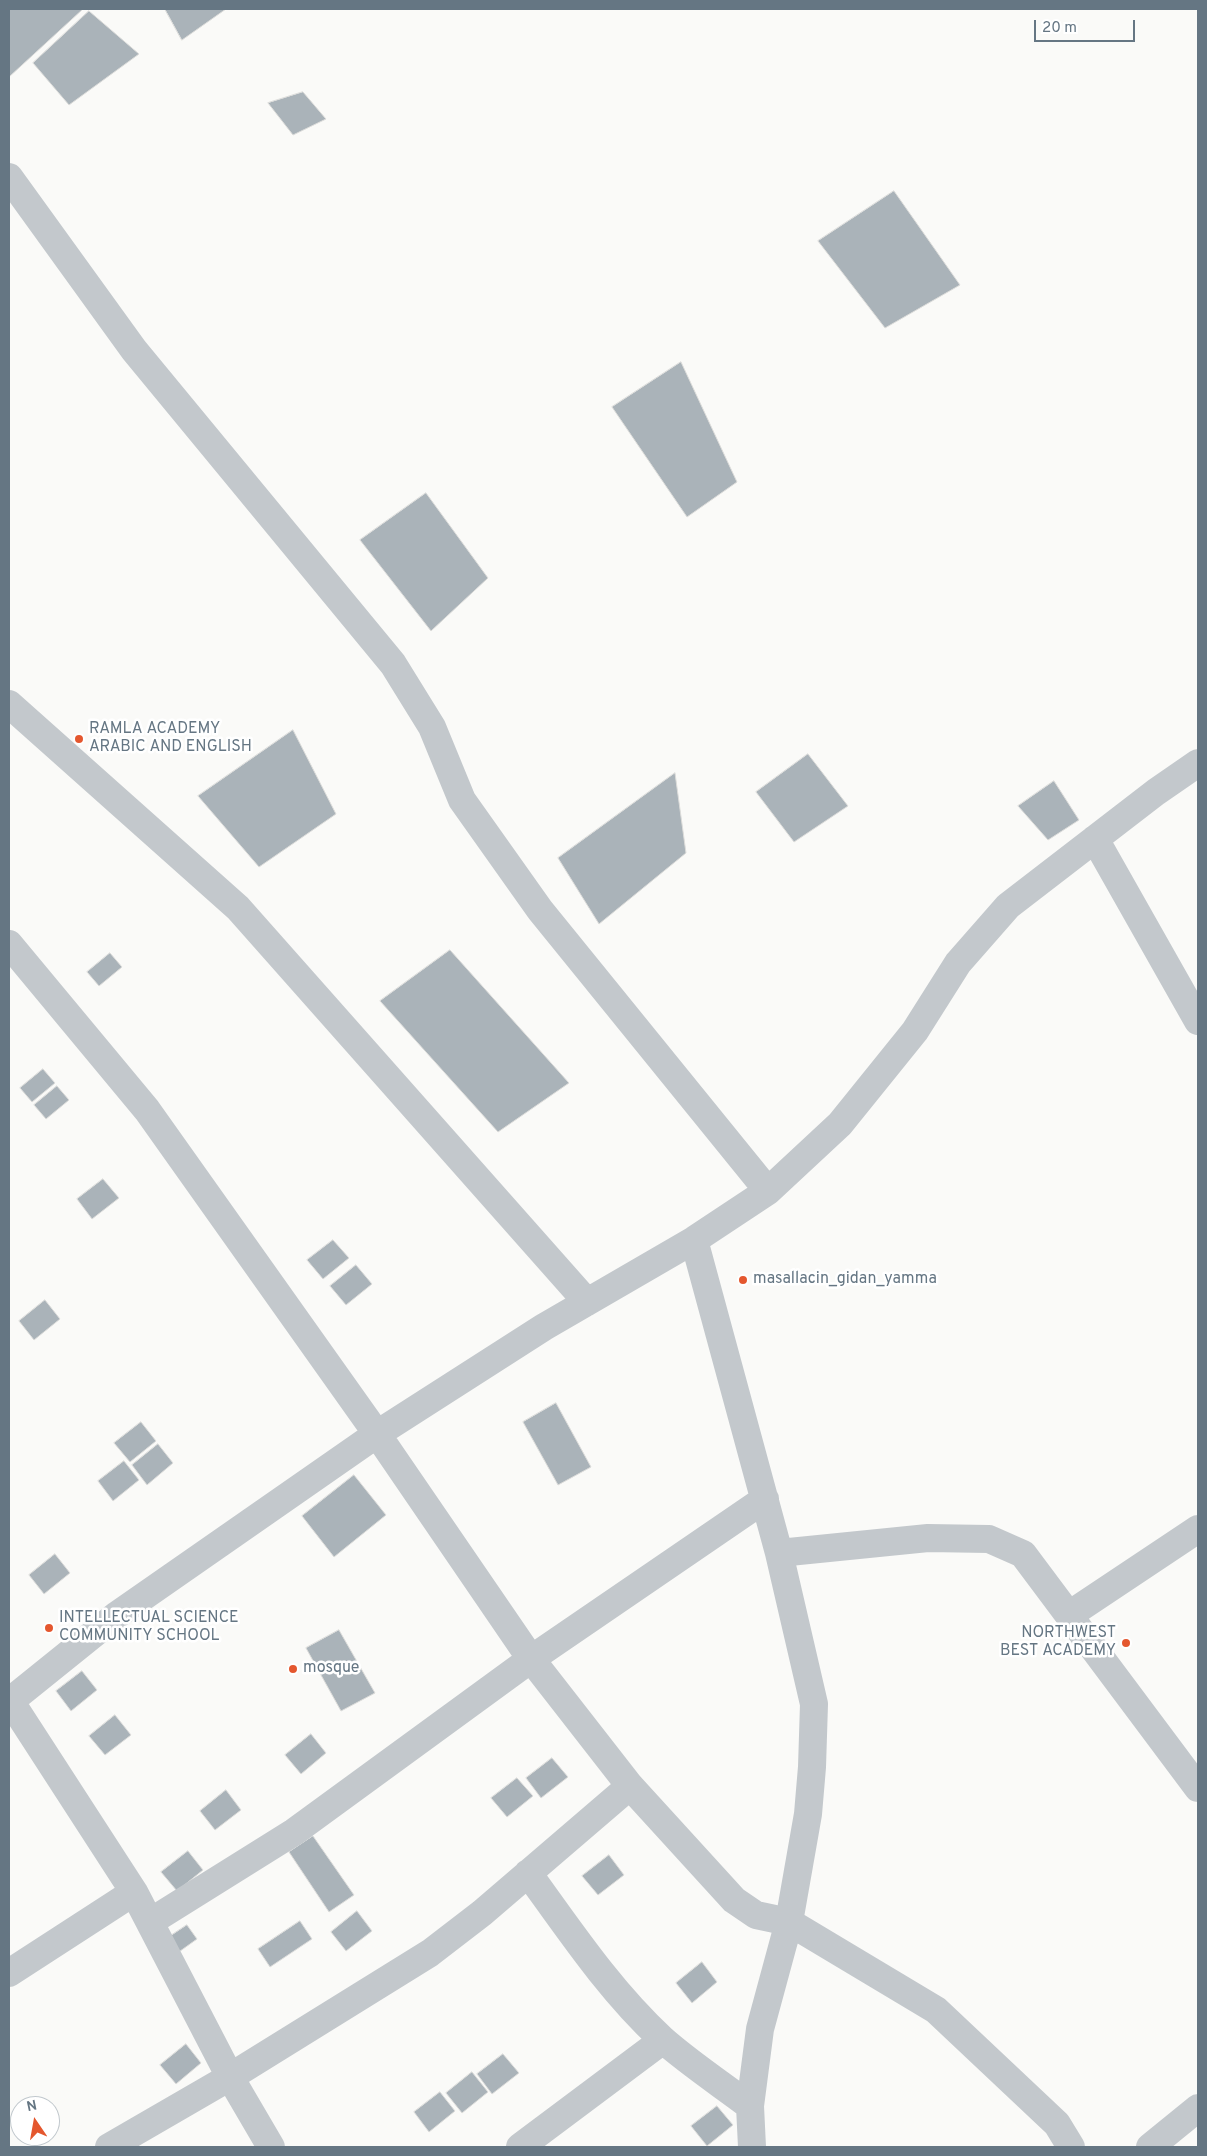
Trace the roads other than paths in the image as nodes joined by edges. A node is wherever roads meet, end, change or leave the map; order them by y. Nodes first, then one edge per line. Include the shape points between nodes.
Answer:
1 (9, 177) edge
2 (9, 704) edge
3 (1198, 763) edge
4 (1095, 839) junction
5 (9, 944) edge
6 (1198, 1022) edge
7 (768, 1191) junction
8 (694, 1240) junction
9 (587, 1302) junction
10 (377, 1434) junction
11 (765, 1499) junction
12 (1198, 1529) edge
13 (779, 1552) junction
14 (1069, 1615) junction
15 (531, 1659) junction
16 (9, 1701) edge
17 (1195, 1775) edge
18 (630, 1786) junction
19 (528, 1873) junction
20 (134, 1892) junction
21 (150, 1922) junction
22 (789, 1922) junction
23 (9, 1973) edge
24 (664, 2040) junction
25 (230, 2077) junction
26 (750, 2106) junction
27 (1198, 2108) edge
28 (109, 2147) edge
29 (271, 2147) edge
30 (520, 2147) edge
31 (752, 2147) edge
32 (1071, 2147) edge
33 (1150, 2147) edge

1 - 7 street via 134,350 393,664 432,727 462,800 512,871
2 - 9 street via 238,908
3 - 4 street
4 - 6 street
4 - 7 street via 1008,906 958,963 915,1031 840,1124
5 - 10 street via 147,1110
7 - 8 street
8 - 9 street
8 - 11 street
9 - 10 street
10 - 15 street
10 - 16 street via 117,1614
11 - 13 street
11 - 15 street
12 - 14 street
13 - 14 street via 928,1538 989,1539 1023,1554
13 - 22 street via 814,1704 808,1814
14 - 17 street
15 - 18 street
15 - 21 street via 294,1832
16 - 20 street
18 - 19 street
18 - 22 street via 734,1900 756,1915
19 - 24 street via 625,2002
19 - 25 street via 430,1953
20 - 21 street
20 - 23 street
21 - 25 street
22 - 26 street via 760,2029
22 - 32 street via 936,2010 1058,2124
24 - 26 street
24 - 30 street
25 - 28 street
25 - 29 street
26 - 31 street
27 - 33 street

